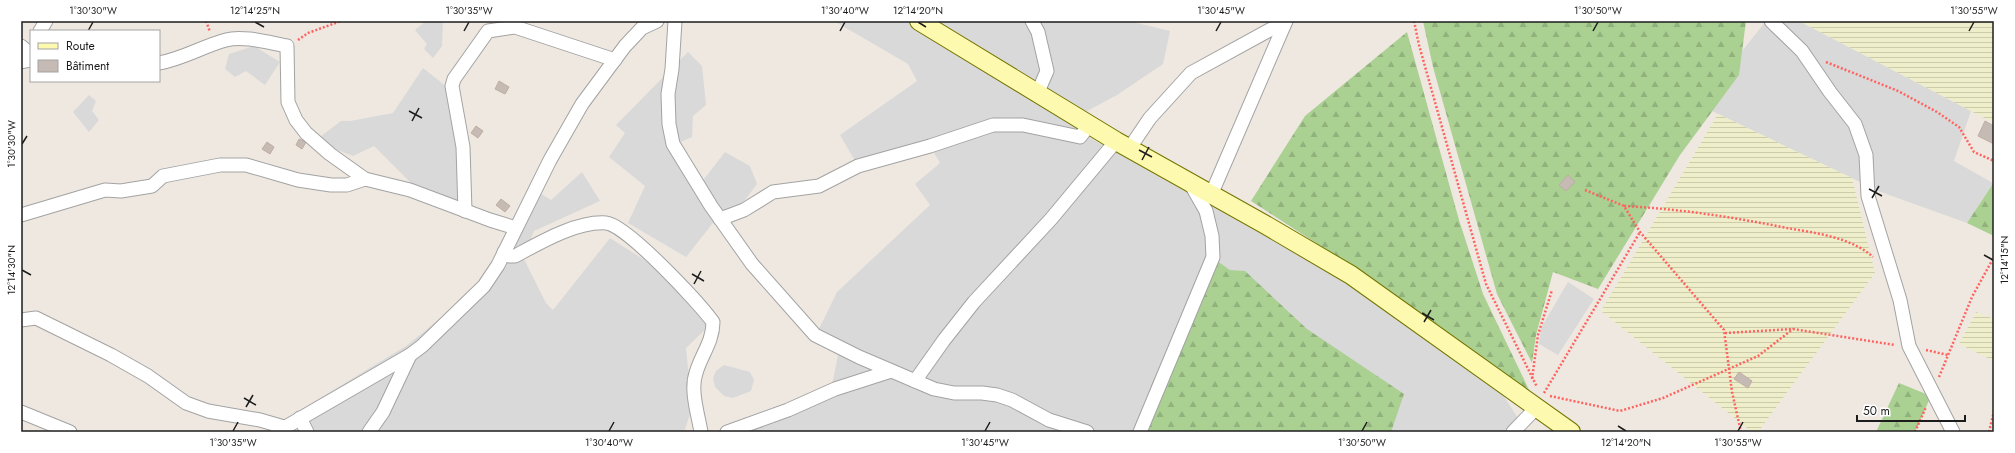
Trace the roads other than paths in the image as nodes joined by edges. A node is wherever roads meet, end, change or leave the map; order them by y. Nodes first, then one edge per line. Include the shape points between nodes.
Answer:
1 (46, 21) edge
2 (657, 21) edge
3 (675, 21) edge
4 (919, 21) edge
5 (1032, 21) edge
6 (1286, 21) edge
7 (1770, 21) edge
8 (41, 30) edge
9 (615, 60) junction
10 (160, 63) edge
11 (1038, 94) junction
12 (1090, 124) junction
13 (1122, 145) junction
14 (365, 179) junction
15 (1190, 183) junction
16 (1211, 195) junction
17 (465, 211) junction
18 (21, 215) edge
19 (720, 219) junction
20 (516, 228) junction
21 (504, 252) junction
22 (21, 320) edge
23 (410, 355) junction
24 (891, 371) junction
25 (915, 381) junction
26 (1540, 401) junction
27 (21, 412) edge
28 (300, 418) junction
29 (1555, 426) edge
30 (281, 430) edge
31 (70, 432) edge
32 (307, 432) edge
33 (369, 432) edge
34 (701, 432) edge
35 (727, 432) edge
36 (1086, 432) edge
37 (1140, 432) edge
38 (1513, 432) edge
39 (1571, 432) edge
40 (1953, 432) edge

1 - 8 street
2 - 9 street via 642,28
3 - 19 street via 668,94 672,144
4 - 11 street
5 - 11 street via 1038,32 1047,71
6 - 13 street via 1191,73
6 - 16 street
7 - 40 street via 1802,51 1856,124 1866,155 1868,196 1900,300 1909,346
9 - 17 street via 515,27 488,32 454,79 452,86 463,147
9 - 20 street via 582,104 553,154
10 - 14 street via 175,60 228,39 287,46 288,102 296,120 306,133 330,154
11 - 12 street
12 - 13 street
12 - 19 street via 1080,137 1023,125 993,125 858,166 819,186 773,192 744,210
13 - 15 street
13 - 25 street via 974,302
14 - 17 street via 410,190
14 - 18 street via 347,185 331,185 298,180 246,165 220,165 163,176 152,186 121,191 104,190
15 - 16 street
15 - 37 street via 1206,211 1212,236 1213,257
16 - 26 street via 1351,275
17 - 20 street
19 - 24 street via 752,264 815,335
20 - 21 street
21 - 23 street via 484,286
21 - 34 street via 509,256 515,256 549,236 590,223 609,223 633,238 685,289 713,322 713,334 695,373 694,384
22 - 30 street via 36,318 111,355 148,376 186,403 208,411 260,420
23 - 28 street
23 - 33 street via 383,412
24 - 25 street
24 - 35 street via 835,389 788,410
25 - 36 street via 934,389 954,393 997,395 1049,420
26 - 29 street
26 - 38 street
27 - 31 street
28 - 30 street
28 - 32 street
29 - 39 street

